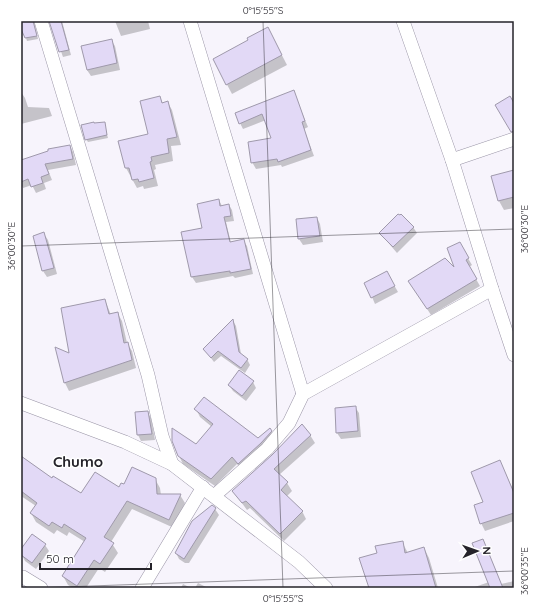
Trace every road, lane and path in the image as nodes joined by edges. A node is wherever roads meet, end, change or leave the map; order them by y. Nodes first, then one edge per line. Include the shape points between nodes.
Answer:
1 (41, 21) edge
2 (190, 21) edge
3 (403, 21) edge
4 (514, 139) edge
5 (452, 160) junction
6 (492, 289) junction
7 (514, 355) edge
8 (303, 394) junction
9 (21, 403) edge
10 (172, 464) junction
11 (203, 487) junction
12 (214, 496) junction
13 (23, 577) dead end
14 (41, 588) edge
15 (142, 588) edge
16 (326, 588) edge

1 - 10 street via 146,367 162,436
2 - 8 street
3 - 5 street
4 - 5 street
5 - 6 street
6 - 7 street
6 - 8 street
8 - 12 street via 289,423 266,449
9 - 10 street via 125,442
10 - 11 street
11 - 12 street
11 - 15 street
12 - 16 street via 299,562
13 - 14 street

